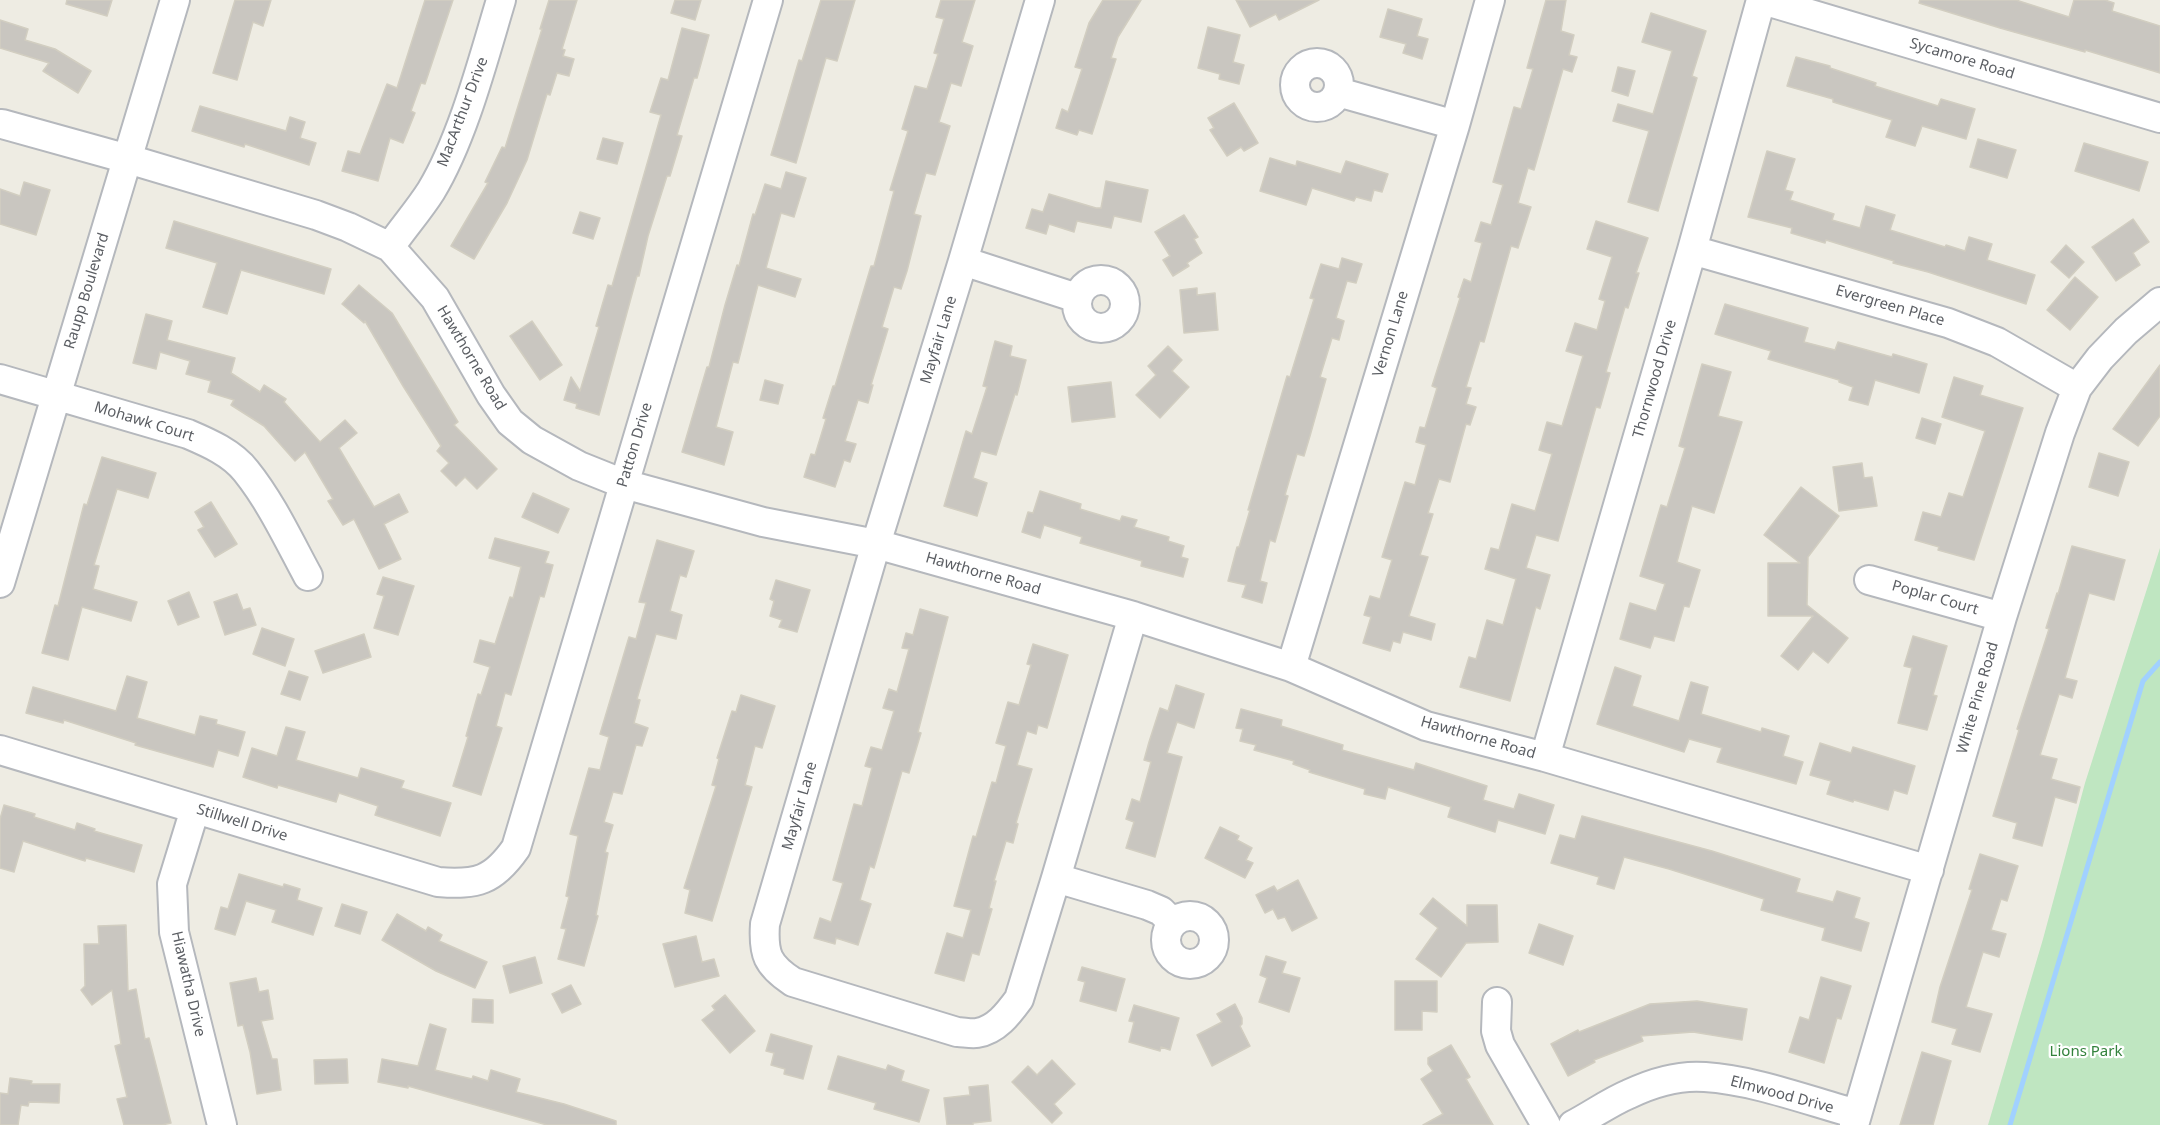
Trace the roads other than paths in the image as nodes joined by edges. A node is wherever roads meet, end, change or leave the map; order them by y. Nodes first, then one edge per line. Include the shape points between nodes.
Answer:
1 (175, 0) edge
2 (501, 0) edge
3 (768, 0) edge
4 (1040, 0) edge
5 (1490, 0) edge
6 (1762, 0) edge
7 (1338, 92) dead end
8 (2160, 118) edge
9 (2, 124) dead end
10 (1455, 125) junction
11 (128, 159) junction
12 (390, 247) junction
13 (1692, 250) junction
14 (963, 261) junction
15 (1077, 298) dead end
16 (2160, 302) edge
17 (0, 379) edge
18 (2078, 388) junction
19 (56, 395) junction
20 (624, 484) junction
21 (876, 544) junction
22 (308, 576) dead end
23 (1869, 579) dead end
24 (0, 583) edge
25 (1132, 616) junction
26 (2002, 617) junction
27 (1291, 667) junction
28 (0, 750) edge
29 (1545, 757) junction
30 (195, 809) junction
31 (1929, 870) junction
32 (1056, 878) junction
33 (492, 888) joint
34 (1173, 923) dead end
35 (1497, 1002) dead end
36 (1855, 1120) edge
37 (222, 1125) edge
38 (1546, 1125) edge
39 (1573, 1125) edge

1 - 11 street, Raupp Boulevard
2 - 12 street, MacArthur Drive via 452,147 431,190
3 - 20 street, Patton Drive
4 - 14 street, Mayfair Lane
5 - 10 street, Vernon Lane
6 - 8 street, Sycamore Road
6 - 13 street, Thornwood Drive
7 - 10 street
9 - 11 street, Hawthorne Road
10 - 27 street, Vernon Lane
11 - 12 street, Hawthorne Road via 316,215
11 - 19 street, Raupp Boulevard
12 - 20 street, Hawthorne Road via 435,298 510,422 532,440 579,466
13 - 18 street, Evergreen Place via 1948,323 1997,342
13 - 29 street, Thornwood Drive
14 - 15 street
14 - 21 street, Mayfair Lane
16 - 18 street, White Pine Road via 2119,337
17 - 19 street, Mohawk Court
18 - 26 street, White Pine Road
19 - 22 street, Mohawk Court via 188,434 228,455 262,494
19 - 24 street, Raupp Boulevard
20 - 21 street, Hawthorne Road via 754,519
20 - 33 street, Patton Drive via 516,848
21 - 25 street, Hawthorne Road
21 - 32 street, Mayfair Lane via 765,924 763,945 768,960 793,982 957,1032 976,1033 1007,1016 1019,999
23 - 26 street, Poplar Court
25 - 27 street, Hawthorne Road
25 - 32 street, Mayfair Lane
26 - 31 street, White Pine Road
27 - 29 street, Hawthorne Road via 1426,726
28 - 30 street, Stillwell Drive
29 - 31 street, Hawthorne Road
30 - 33 street, Stillwell Drive via 438,882
30 - 37 street, Hiawatha Drive via 172,884 174,932
31 - 36 street, White Pine Road
32 - 34 street via 1147,905 1161,911
35 - 38 street via 1496,1031 1500,1045
36 - 39 street, Elmwood Drive via 1738,1081 1704,1077 1659,1083 1630,1093

